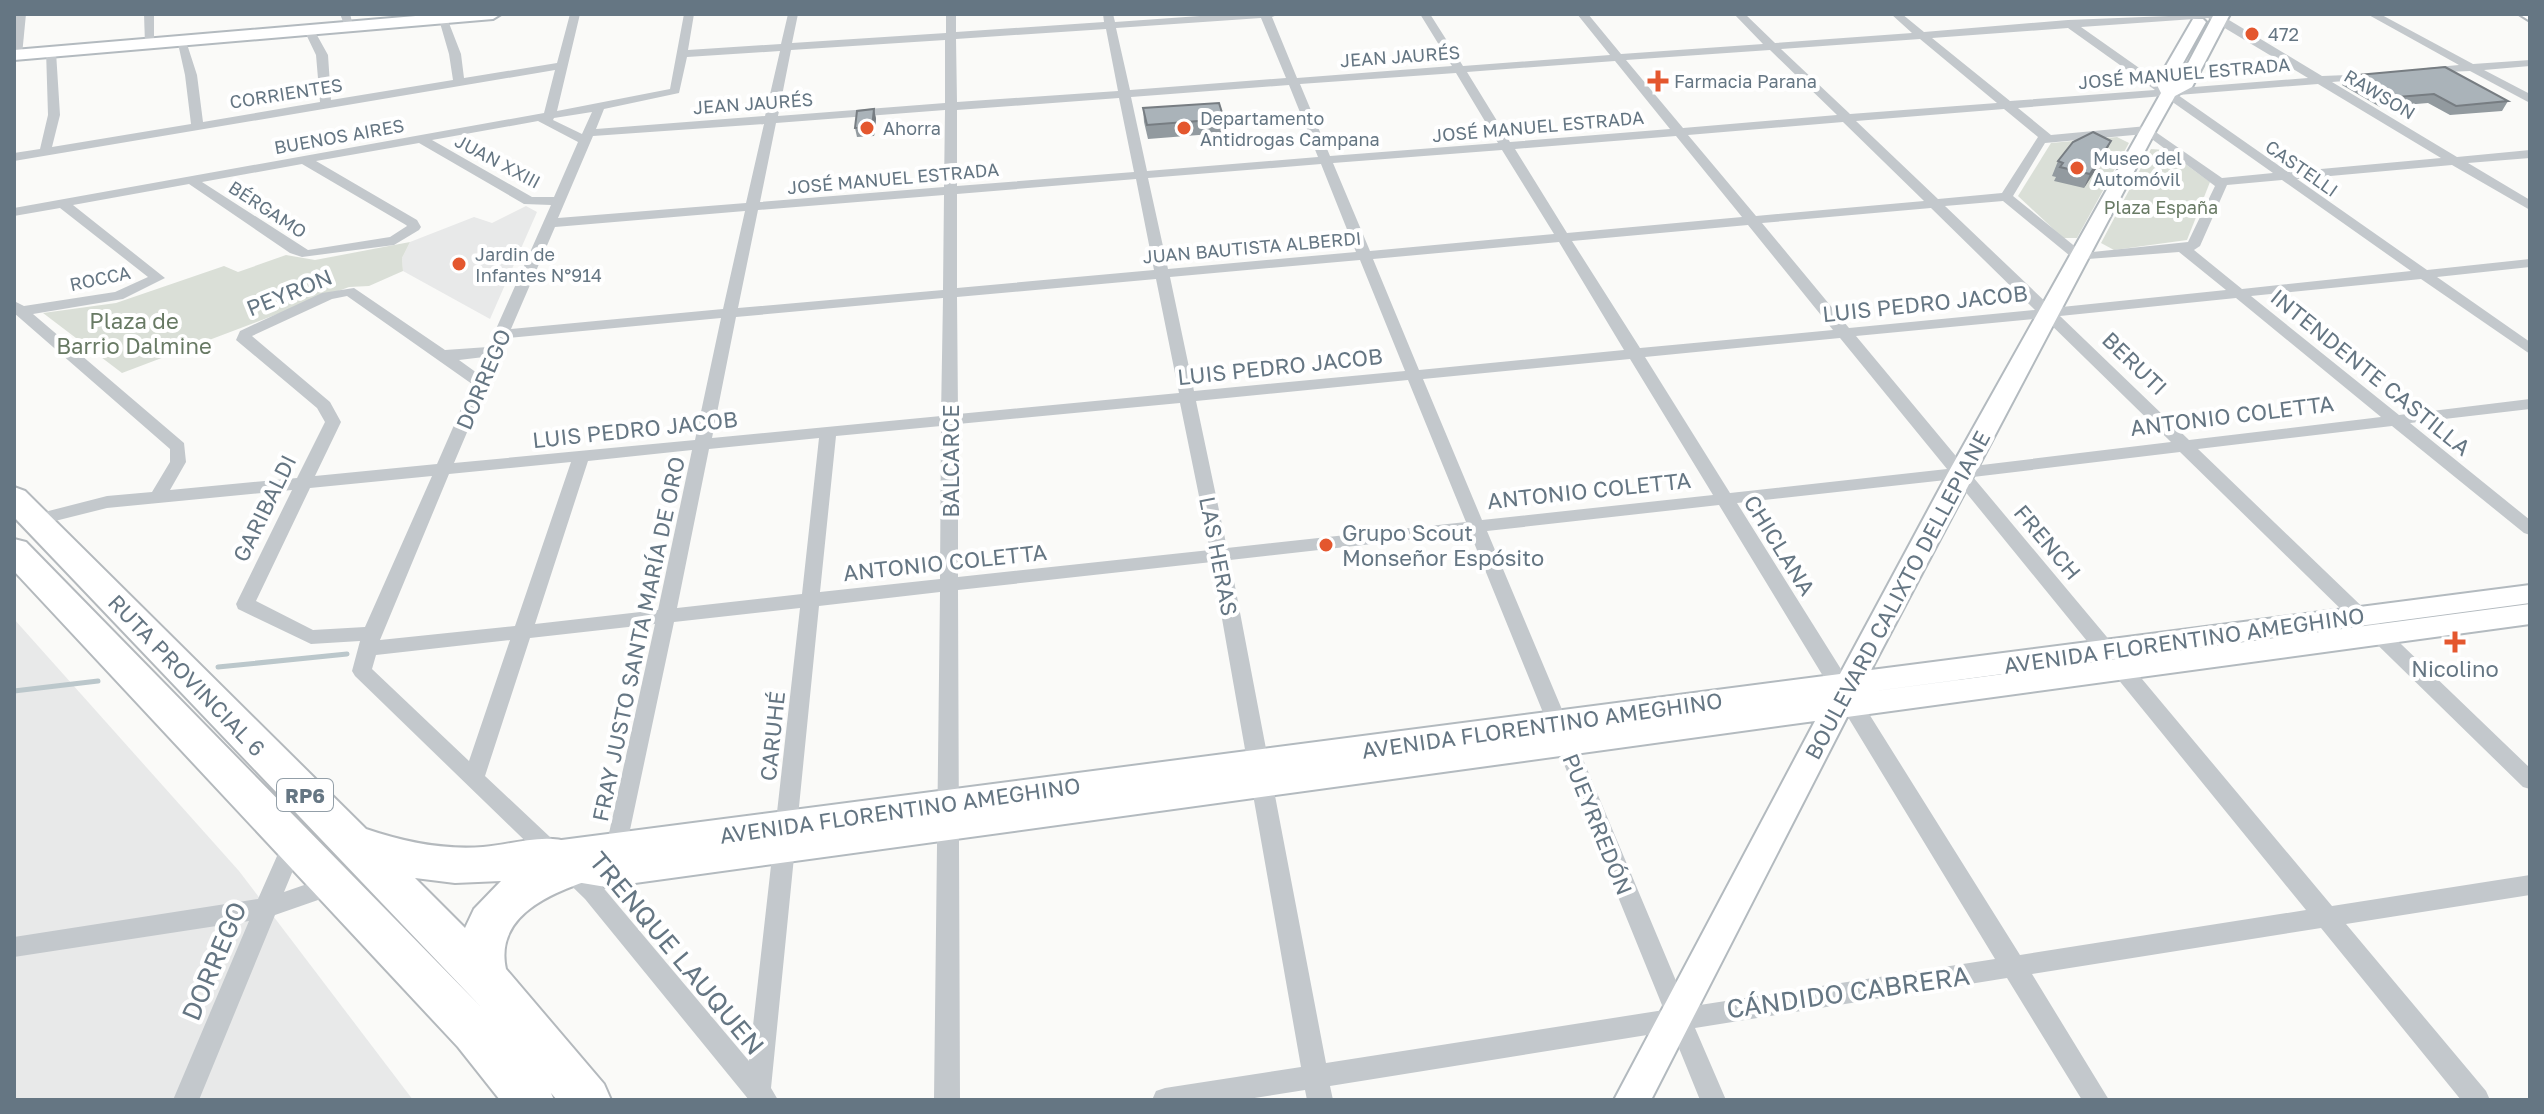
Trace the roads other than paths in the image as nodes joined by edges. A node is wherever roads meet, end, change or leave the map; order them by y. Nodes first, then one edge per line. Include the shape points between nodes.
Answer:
1 (21, 14) edge
2 (149, 14) edge
3 (493, 14) edge
4 (575, 14) edge
5 (689, 14) edge
6 (793, 14) edge
7 (951, 14) edge
8 (1265, 14) edge
9 (1276, 14) edge
10 (1425, 14) edge
11 (1582, 14) edge
12 (1739, 14) edge
13 (1896, 14) edge
14 (2055, 14) edge
15 (2372, 14) edge
16 (2212, 15) edge
17 (442, 18) junction
18 (347, 20) edge
19 (1110, 20) edge
20 (2070, 25) junction
21 (309, 30) junction
22 (951, 36) junction
23 (1922, 36) junction
24 (181, 41) junction
25 (150, 44) junction
26 (1773, 46) junction
27 (786, 47) junction
28 (50, 52) junction
29 (683, 54) junction
30 (15, 55) edge
31 (1618, 58) junction
32 (2530, 63) edge
33 (564, 65) junction
34 (2471, 68) junction
35 (1459, 70) junction
36 (2405, 73) edge
37 (2378, 75) edge
38 (2322, 79) junction
39 (1294, 82) junction
40 (459, 83) junction
41 (2169, 93) junction
42 (1125, 94) junction
43 (2530, 99) edge
44 (326, 105) junction
45 (2008, 106) junction
46 (951, 107) junction
47 (599, 108) junction
48 (545, 118) junction
49 (1848, 119) junction
50 (771, 120) junction
51 (197, 126) junction
52 (2147, 130) junction
53 (1679, 132) junction
54 (586, 137) junction
55 (2047, 138) junction
56 (421, 139) junction
57 (1506, 146) junction
58 (45, 152) junction
59 (2530, 154) edge
60 (14, 157) edge
61 (305, 160) junction
62 (1326, 161) junction
63 (2456, 161) junction
64 (1142, 176) junction
65 (2283, 176) junction
66 (191, 180) junction
67 (2219, 182) junction
68 (951, 191) junction
69 (2006, 197) junction
70 (559, 201) junction
71 (62, 203) junction
72 (1937, 205) junction
73 (2530, 206) edge
74 (752, 207) junction
75 (14, 212) edge
76 (1753, 222) junction
77 (550, 223) junction
78 (1563, 239) junction
79 (2184, 249) junction
80 (1366, 256) junction
81 (2080, 257) junction
82 (2530, 263) edge
83 (2422, 274) junction
84 (1162, 275) junction
85 (2238, 292) junction
86 (950, 294) junction
87 (18, 308) edge
88 (2050, 313) junction
89 (730, 314) junction
90 (1844, 333) junction
91 (502, 334) junction
92 (244, 340) joint
93 (2530, 349) edge
94 (495, 351) junction
95 (440, 353) junction
96 (1634, 353) junction
97 (1415, 375) junction
98 (481, 383) junction
99 (1187, 397) junction
100 (2530, 404) edge
101 (950, 420) junction
102 (2395, 420) junction
103 (828, 432) junction
104 (702, 444) junction
105 (2186, 445) junction
106 (581, 456) junction
107 (444, 470) junction
108 (1960, 473) junction
109 (302, 484) junction
110 (157, 498) junction
111 (1724, 499) junction
112 (21, 523) edge
113 (1477, 527) junction
114 (2530, 529) edge
115 (1220, 555) junction
116 (949, 586) junction
117 (2530, 594) edge
118 (810, 601) junction
119 (2530, 614) edge
120 (665, 617) junction
121 (2370, 625) junction
122 (522, 633) junction
123 (369, 641) junction
124 (2114, 660) junction
125 (1844, 695) junction
126 (1561, 733) junction
127 (1260, 774) junction
128 (474, 778) junction
129 (2530, 781) edge
130 (947, 815) junction
131 (785, 837) junction
132 (347, 839) junction
133 (293, 844) junction
134 (588, 867) junction
135 (333, 885) junction
136 (2530, 885) edge
137 (267, 908) junction
138 (2327, 918) junction
139 (14, 947) edge
140 (2014, 967) junction
141 (485, 978) junction
142 (1678, 1018) junction
143 (1317, 1088) edge
144 (761, 1096) edge
145 (186, 1100) edge
146 (530, 1100) edge
147 (587, 1100) edge
148 (947, 1100) edge
149 (1165, 1100) edge
150 (1632, 1100) edge
151 (1713, 1100) edge
152 (2096, 1100) edge
153 (2477, 1100) edge

1 - 30 street
2 - 25 street
3 - 17 main road
4 - 33 street
5 - 29 street
6 - 27 street, FRAY JUSTO SANTA MARÍA DE ORO
7 - 22 street, BALCARCE
8 - 9 street
8 - 19 street
8 - 39 street, PUEYRREDÓN
10 - 35 street, CHICLANA
11 - 31 street, FRENCH
12 - 26 street, BERUTI
13 - 23 street
14 - 20 street, CASTELLI
15 - 34 street
16 - 20 street, JEAN JAURÉS
16 - 38 street, RAWSON
16 - 41 main road, BOULEVARD CALIXTO DELLEPIANE via 2184,87
17 - 18 main road
17 - 40 street
18 - 21 main road
19 - 22 street
19 - 42 street, LAS HERAS
20 - 23 street, JEAN JAURÉS
20 - 41 street, CASTELLI
21 - 24 main road
21 - 44 street via 322,55
22 - 27 street
22 - 46 street, BALCARCE
23 - 26 street, JEAN JAURÉS
23 - 45 street
24 - 25 main road
24 - 51 street
25 - 28 main road
26 - 31 street, JEAN JAURÉS
26 - 49 street, BERUTI
27 - 29 street
27 - 50 street, FRAY JUSTO SANTA MARÍA DE ORO
28 - 30 main road
28 - 58 street via 54,115
29 - 47 street, BUENOS AIRES via 675,91
31 - 35 street, JEAN JAURÉS
31 - 53 street, FRENCH
32 - 34 street
33 - 40 street, CORRIENTES
33 - 48 street
34 - 36 street
34 - 43 street
35 - 39 street, JEAN JAURÉS
35 - 57 street, CHICLANA
37 - 38 street, JOSÉ MANUEL ESTRADA
38 - 41 street, JOSÉ MANUEL ESTRADA
38 - 63 street, RAWSON
39 - 42 street, JEAN JAURÉS
39 - 62 street, PUEYRREDÓN
40 - 44 street, CORRIENTES
41 - 45 street, JOSÉ MANUEL ESTRADA
41 - 52 main road, BOULEVARD CALIXTO DELLEPIANE
41 - 65 street, CASTELLI
42 - 46 street, JEAN JAURÉS
42 - 64 street, LAS HERAS
44 - 51 street, CORRIENTES
45 - 49 street, JOSÉ MANUEL ESTRADA
45 - 55 street
46 - 50 street, JEAN JAURÉS
46 - 68 street, BALCARCE
47 - 48 street, BUENOS AIRES
47 - 54 street, DORREGO
48 - 54 street
48 - 56 street, BUENOS AIRES
49 - 53 street, JOSÉ MANUEL ESTRADA
49 - 72 street, BERUTI
50 - 54 street, JEAN JAURÉS
50 - 74 street, FRAY JUSTO SANTA MARÍA DE ORO
51 - 58 street, CORRIENTES
52 - 55 street
52 - 67 street
52 - 81 main road, BOULEVARD CALIXTO DELLEPIANE
53 - 57 street, JOSÉ MANUEL ESTRADA
53 - 76 street, FRENCH
54 - 70 street, DORREGO
55 - 69 street
56 - 61 street, BUENOS AIRES
56 - 70 street, JUAN XXIII via 529,201
57 - 62 street, JOSÉ MANUEL ESTRADA
57 - 78 street, CHICLANA
58 - 60 street, CORRIENTES
59 - 63 street
61 - 66 street, BUENOS AIRES
61 - 66 street, BÉRGAMO via 412,223 411,232 394,241 307,254
62 - 64 street, JOSÉ MANUEL ESTRADA
62 - 80 street, PUEYRREDÓN
63 - 65 street
63 - 73 street, RAWSON
64 - 68 street, JOSÉ MANUEL ESTRADA
64 - 84 street, LAS HERAS
65 - 67 street
65 - 83 street, CASTELLI
66 - 71 street, BUENOS AIRES
67 - 79 street via 2193,246
68 - 74 street, JOSÉ MANUEL ESTRADA
68 - 86 street, BALCARCE
69 - 72 street, JUAN BAUTISTA ALBERDI
69 - 81 street
70 - 77 street, DORREGO
71 - 75 street, BUENOS AIRES
71 - 87 street, ROCCA via 158,278 118,296
72 - 76 street, JUAN BAUTISTA ALBERDI
72 - 88 street, BERUTI
74 - 77 street, JOSÉ MANUEL ESTRADA
74 - 89 street, FRAY JUSTO SANTA MARÍA DE ORO
76 - 78 street, JUAN BAUTISTA ALBERDI
76 - 90 street, FRENCH
77 - 91 street, DORREGO
78 - 80 street, JUAN BAUTISTA ALBERDI
78 - 96 street, CHICLANA
79 - 81 street
79 - 85 street, INTENDENTE CASTILLA
80 - 84 street, JUAN BAUTISTA ALBERDI
80 - 97 street, PUEYRREDÓN
81 - 88 main road, BOULEVARD CALIXTO DELLEPIANE
82 - 83 street, LUIS PEDRO JACOB
83 - 85 street, LUIS PEDRO JACOB
83 - 93 street, CASTELLI
84 - 86 street, JUAN BAUTISTA ALBERDI
84 - 99 street, LAS HERAS
85 - 88 street, LUIS PEDRO JACOB
85 - 102 street, INTENDENTE CASTILLA
86 - 89 street, JUAN BAUTISTA ALBERDI
86 - 101 street, BALCARCE
87 - 110 street via 178,447 178,462
88 - 90 street, LUIS PEDRO JACOB
88 - 105 street, BERUTI
88 - 108 main road, BOULEVARD CALIXTO DELLEPIANE
89 - 91 street, JUAN BAUTISTA ALBERDI
89 - 104 street, FRAY JUSTO SANTA MARÍA DE ORO
90 - 96 street, LUIS PEDRO JACOB
90 - 108 street, FRENCH
91 - 94 street, DORREGO
92 - 95 street, PEYRON via 249,330 342,292 355,293
92 - 109 street, GARIBALDI via 330,414 331,430
94 - 95 street
94 - 98 street, DORREGO
95 - 98 street
96 - 97 street, LUIS PEDRO JACOB
96 - 111 street, CHICLANA
97 - 99 street, LUIS PEDRO JACOB
97 - 113 street, PUEYRREDÓN
98 - 107 street, DORREGO
99 - 101 street, LUIS PEDRO JACOB
99 - 115 street, LAS HERAS
100 - 102 street, ANTONIO COLETTA
101 - 103 street, LUIS PEDRO JACOB
101 - 116 street, BALCARCE
102 - 105 street, ANTONIO COLETTA
102 - 114 street, INTENDENTE CASTILLA
103 - 104 street, LUIS PEDRO JACOB
103 - 118 street, CARUHÉ
104 - 106 street, LUIS PEDRO JACOB
104 - 120 street, FRAY JUSTO SANTA MARÍA DE ORO
105 - 108 street, ANTONIO COLETTA
105 - 121 street, BERUTI
106 - 107 street, LUIS PEDRO JACOB
106 - 122 street
107 - 109 street, LUIS PEDRO JACOB
107 - 123 street, DORREGO
108 - 111 street, ANTONIO COLETTA
108 - 124 street, FRENCH
108 - 125 main road, BOULEVARD CALIXTO DELLEPIANE
109 - 110 street, LUIS PEDRO JACOB
109 - 123 street, GARIBALDI via 245,604 311,637
110 - 112 street, LUIS PEDRO JACOB via 107,502
111 - 113 street, ANTONIO COLETTA
111 - 125 street, CHICLANA
112 - 132 highway, RUTA PROVINCIAL 6 / RP6
112 - 133 highway, RUTA PROVINCIAL 6 / RP6
113 - 115 street, ANTONIO COLETTA
113 - 126 street, PUEYRREDÓN
115 - 116 street, ANTONIO COLETTA
115 - 127 street, LAS HERAS
116 - 118 street, ANTONIO COLETTA
116 - 130 street, BALCARCE
117 - 121 main road, AVENIDA FLORENTINO AMEGHINO
118 - 120 street, ANTONIO COLETTA
118 - 131 street, CARUHÉ
119 - 121 main road, AVENIDA FLORENTINO AMEGHINO
120 - 122 street, ANTONIO COLETTA
120 - 134 street, FRAY JUSTO SANTA MARÍA DE ORO
121 - 124 main road, AVENIDA FLORENTINO AMEGHINO
121 - 129 street, BERUTI
122 - 123 street, ANTONIO COLETTA
122 - 128 street
123 - 128 street, TRENQUE LAUQUEN via 362,671
124 - 125 main road, AVENIDA FLORENTINO AMEGHINO
124 - 138 street, FRENCH
125 - 126 main road, AVENIDA FLORENTINO AMEGHINO
125 - 140 street, CHICLANA
125 - 142 main road, BOULEVARD CALIXTO DELLEPIANE
126 - 127 main road, AVENIDA FLORENTINO AMEGHINO
126 - 142 street, PUEYRREDÓN
127 - 130 main road, AVENIDA FLORENTINO AMEGHINO
127 - 143 street, LAS HERAS
128 - 134 street, TRENQUE LAUQUEN
130 - 131 main road, AVENIDA FLORENTINO AMEGHINO
130 - 148 street, BALCARCE
131 - 134 main road, AVENIDA FLORENTINO AMEGHINO
131 - 144 street, CARUHÉ
132 - 134 highway via 424,864
132 - 141 highway, RUTA PROVINCIAL 6 / RP6
133 - 135 highway, RUTA PROVINCIAL 6 / RP6
133 - 137 street, DORREGO
134 - 141 highway via 530,883 495,914 485,928 479,962
134 - 144 street, TRENQUE LAUQUEN
135 - 137 street
135 - 146 highway, RUTA PROVINCIAL 6 / RP6 via 474,1032
136 - 138 street, CÁNDIDO CABRERA
137 - 139 street
137 - 145 street, DORREGO
138 - 140 street, CÁNDIDO CABRERA
138 - 153 street, FRENCH
140 - 142 street, CÁNDIDO CABRERA
140 - 152 street, CHICLANA
141 - 147 highway, RUTA PROVINCIAL 6 / RP6
142 - 143 street, CÁNDIDO CABRERA
142 - 150 main road, BOULEVARD CALIXTO DELLEPIANE
142 - 151 street, PUEYRREDÓN
143 - 149 street, CÁNDIDO CABRERA

